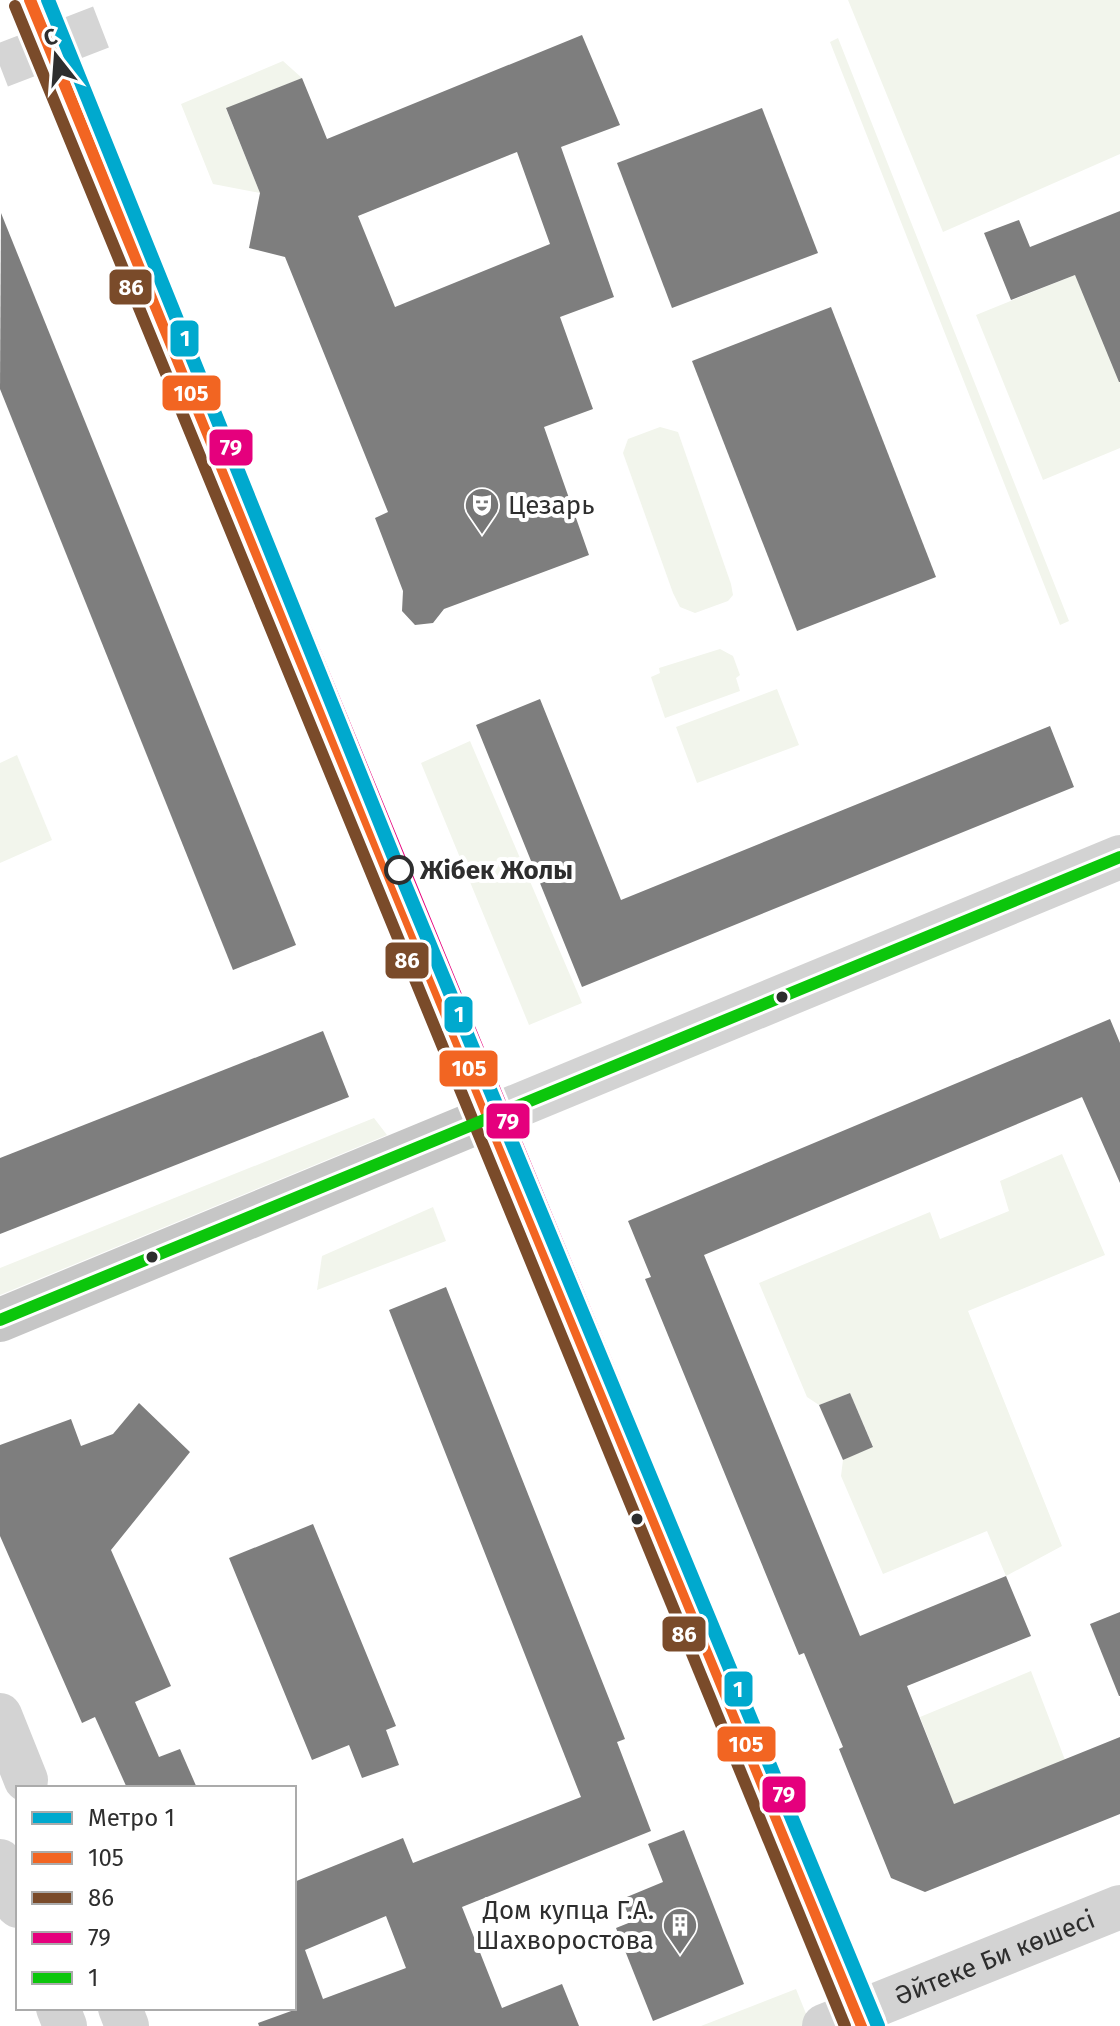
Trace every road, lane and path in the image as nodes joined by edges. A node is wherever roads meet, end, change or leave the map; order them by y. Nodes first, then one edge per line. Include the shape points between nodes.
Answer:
1 (30, 0) edge
2 (1120, 857) edge
3 (488, 1118) junction
4 (0, 1320) edge
5 (0, 1715) edge
6 (26, 1780) dead end
7 (0, 1861) edge
8 (16, 1901) edge
9 (1120, 1907) edge
10 (848, 2022) edge

1 - 3 main road, bridge
2 - 3 street
3 - 4 main road
3 - 10 main road
5 - 6 street
7 - 8 street
9 - 10 street, Әйтеке Би көшесі

